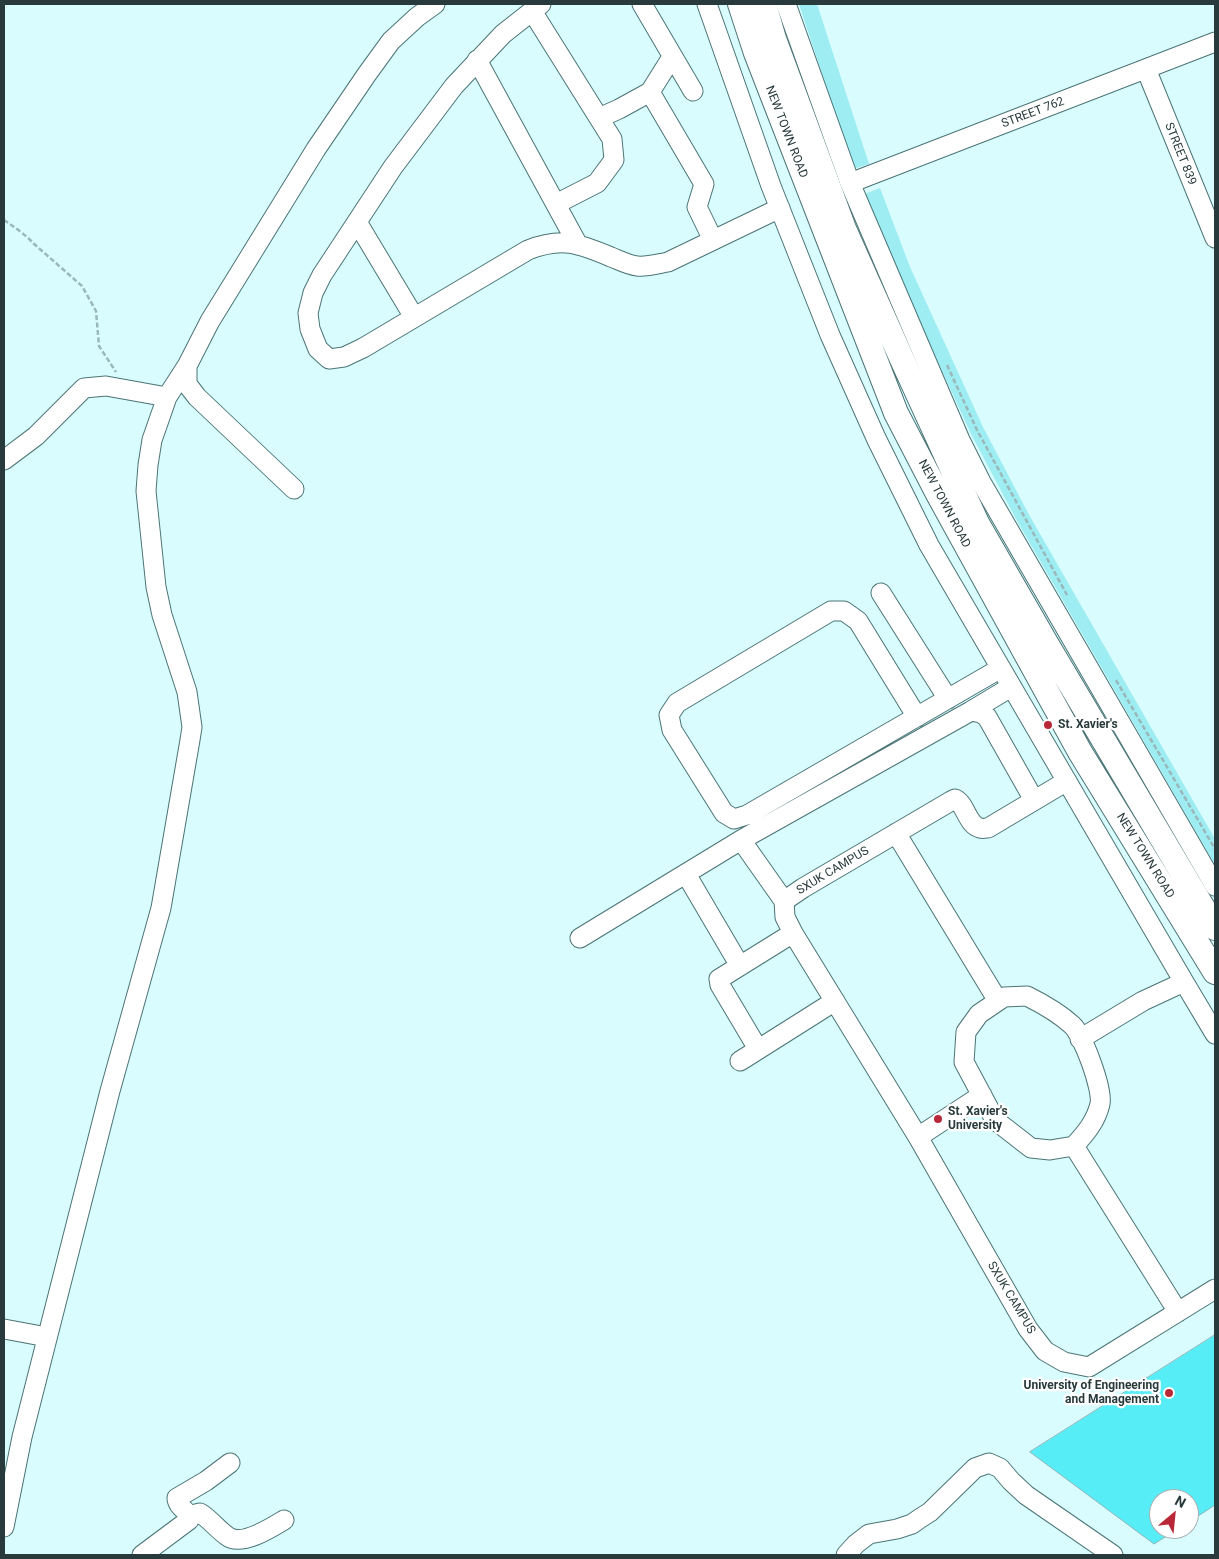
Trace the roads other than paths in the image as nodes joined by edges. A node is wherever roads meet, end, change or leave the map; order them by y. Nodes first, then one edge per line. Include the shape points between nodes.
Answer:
1 (435, 4) edge
2 (642, 4) edge
3 (707, 4) edge
4 (740, 4) edge
5 (764, 4) edge
6 (786, 4) edge
7 (536, 7) edge
8 (1215, 42) edge
9 (672, 57) junction
10 (477, 60) junction
11 (1146, 69) junction
12 (693, 91) dead end
13 (650, 92) junction
14 (599, 118) junction
15 (850, 183) junction
16 (556, 204) junction
17 (780, 208) junction
18 (357, 222) junction
19 (1215, 238) edge
20 (714, 240) junction
21 (578, 245) junction
22 (414, 316) junction
23 (187, 366) junction
24 (167, 397) junction
25 (4, 460) edge
26 (294, 489) dead end
27 (881, 594) dead end
28 (1001, 668) junction
29 (1011, 687) junction
30 (948, 699) junction
31 (972, 712) junction
32 (917, 717) junction
33 (1067, 781) junction
34 (1034, 800) junction
35 (896, 833) junction
36 (741, 840) junction
37 (686, 874) junction
38 (1215, 884) edge
39 (784, 901) junction
40 (1215, 928) edge
41 (793, 933) junction
42 (580, 938) dead end
43 (740, 966) junction
44 (1215, 972) edge
45 (1184, 982) junction
46 (835, 1001) junction
47 (998, 1001) junction
48 (1215, 1034) edge
49 (1080, 1039) junction
50 (758, 1049) junction
51 (740, 1061) dead end
52 (982, 1096) junction
53 (918, 1137) junction
54 (1074, 1146) junction
55 (1215, 1288) edge
56 (1178, 1312) junction
57 (4, 1329) edge
58 (47, 1337) junction
59 (230, 1463) dead end
60 (190, 1518) junction
61 (284, 1520) dead end
62 (4, 1527) edge
63 (142, 1555) edge
64 (846, 1555) edge
65 (1113, 1555) edge

1 - 23 street via 391,41 367,74 316,149 210,321
2 - 9 street
3 - 17 street
4 - 44 main road, NEW TOWN ROAD via 896,414 1080,752
5 - 40 main road, NEW TOWN ROAD via 774,40 844,229 976,523
6 - 15 street
7 - 10 street
7 - 14 street
8 - 11 street, STREET 762
9 - 12 street
9 - 13 street
10 - 16 street
10 - 18 street via 393,167
11 - 15 street, STREET 762
11 - 19 street, STREET 839
13 - 14 street
13 - 20 street via 704,184 697,207
14 - 16 street via 612,139 614,160 597,184
15 - 38 street via 960,440
16 - 21 street
17 - 20 street
17 - 28 street via 830,335 876,438 929,545
18 - 22 street
18 - 22 street via 313,293 308,313 318,349 329,359 344,357
20 - 21 street via 668,262 650,266 635,266
21 - 22 street via 560,242 528,250
23 - 24 street
23 - 26 street via 187,384 197,397
24 - 25 street via 98,386 84,388 36,436
24 - 58 street via 152,440 146,491 156,587 187,692 192,727 161,908
27 - 30 street
28 - 29 street
28 - 30 street
29 - 31 street
29 - 33 street
30 - 32 street
31 - 34 street via 987,717
31 - 36 street
32 - 32 street via 734,819 724,813 672,730 670,716 677,703 831,611 844,611 858,622
33 - 34 street
33 - 45 street
34 - 35 street, SXUK CAMPUS via 988,828 979,828 955,799
35 - 39 street, SXUK CAMPUS
35 - 47 street
36 - 37 street
36 - 39 street
37 - 42 street
37 - 43 street
39 - 41 street, SXUK CAMPUS
41 - 43 street
41 - 46 street, SXUK CAMPUS
43 - 50 street via 718,982
45 - 48 street
45 - 49 street via 1143,1001
46 - 50 street
46 - 53 street, SXUK CAMPUS
47 - 49 street via 1004,997 1027,996 1050,1007 1074,1027
47 - 52 street via 979,1014 966,1032 964,1062
49 - 54 street via 1097,1077 1100,1102 1092,1126
50 - 51 street
52 - 53 street
52 - 54 street via 995,1120 1031,1148 1050,1150
53 - 56 street, SXUK CAMPUS via 1028,1329 1045,1351 1064,1362 1089,1367
54 - 56 street
55 - 56 street, SXUK CAMPUS
57 - 58 street
58 - 62 street
59 - 60 street via 206,1482 177,1498
60 - 61 street via 200,1513 228,1537 241,1539 260,1534
60 - 63 street
64 - 65 street via 869,1534 920,1520 975,1468 988,1463 1000,1468 1026,1495

